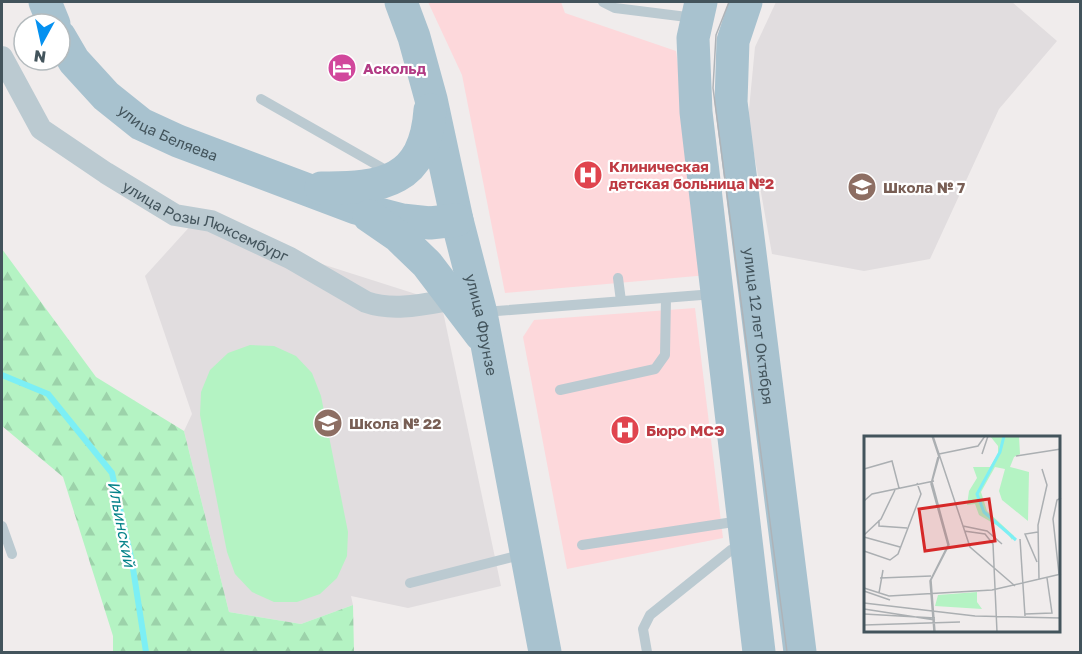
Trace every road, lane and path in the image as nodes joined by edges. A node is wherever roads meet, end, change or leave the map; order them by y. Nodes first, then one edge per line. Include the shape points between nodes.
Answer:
1 (401, 2) edge
2 (603, 2) edge
3 (746, 2) edge
4 (698, 10) edge
5 (2, 57) edge
6 (72, 58) edge
7 (261, 99) dead end
8 (431, 99) junction
9 (393, 179) junction
10 (305, 188) junction
11 (356, 208) junction
12 (457, 220) junction
13 (618, 278) dead end
14 (717, 294) junction
15 (666, 298) junction
16 (621, 301) junction
17 (474, 318) junction
18 (560, 390) dead end
19 (2, 526) edge
20 (745, 535) junction
21 (582, 545) dead end
22 (527, 553) junction
23 (12, 554) dead end
24 (410, 583) dead end
25 (545, 652) edge
26 (647, 652) edge
27 (759, 652) edge
28 (800, 652) edge

1 - 8 main road, улица Фрунзе
2 - 4 lane via 615,8
3 - 28 main road, улица 12 лет Октября via 733,41 731,102
4 - 14 main road via 693,38 696,112
5 - 17 street, улица Розы Люксембург via 41,129 175,215 211,221 290,258 379,307
6 - 10 main road, улица Беляева via 105,96 141,124
7 - 9 lane via 391,171
8 - 9 main road via 424,146 416,160
8 - 12 main road, улица Фрунзе
9 - 10 main road via 352,188
10 - 11 main road, улица Беляева
11 - 12 main road via 402,220
11 - 17 main road via 398,236
12 - 17 main road, улица Фрунзе
13 - 16 lane
14 - 15 lane
14 - 20 main road
15 - 16 lane
15 - 18 lane via 665,355 655,369
16 - 17 lane
17 - 22 main road, улица Фрунзе
19 - 23 lane
20 - 21 lane
20 - 26 lane via 650,615 643,629
20 - 27 main road
22 - 24 lane
22 - 25 main road, улица Фрунзе

